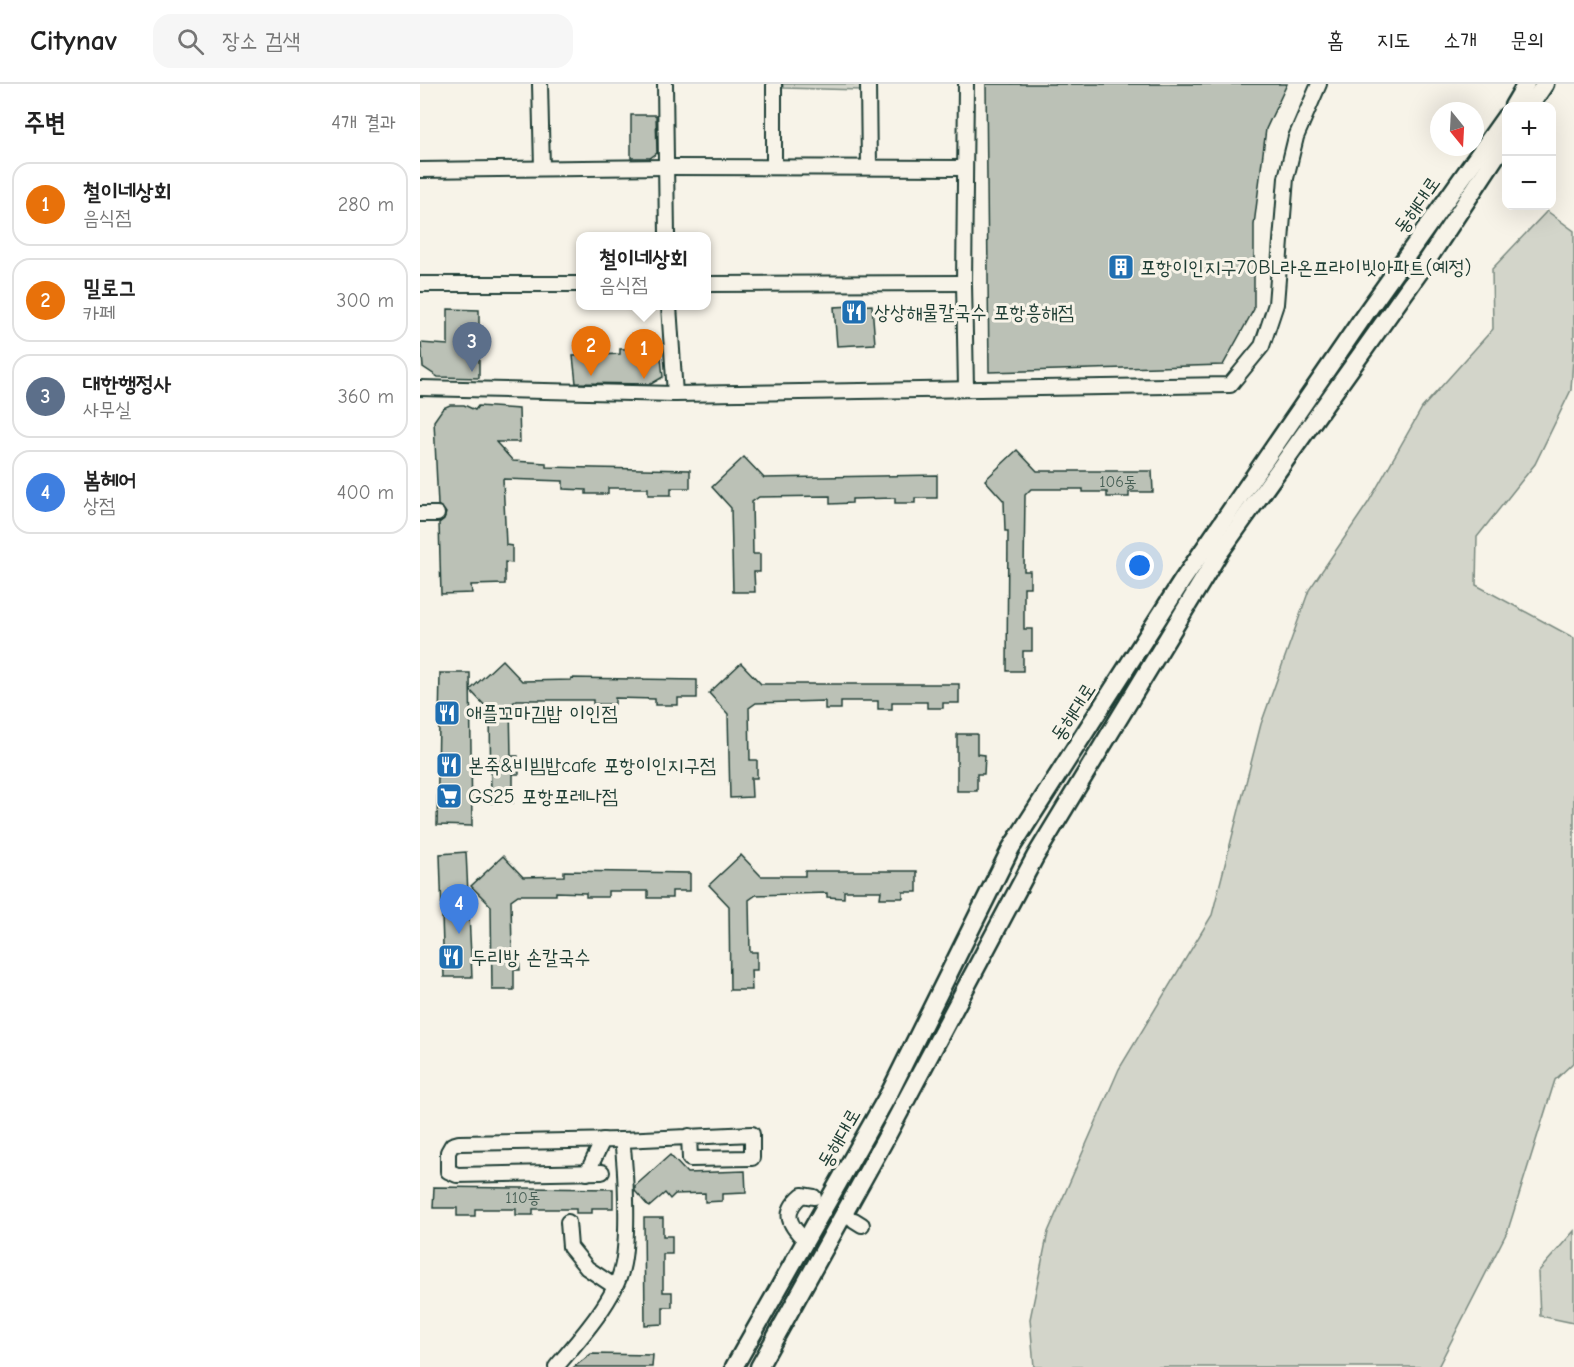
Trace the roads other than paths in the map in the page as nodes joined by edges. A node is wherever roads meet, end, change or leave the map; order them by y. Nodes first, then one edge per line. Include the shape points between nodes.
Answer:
1 (540, 84) edge
2 (665, 84) edge
3 (774, 84) edge
4 (868, 84) edge
5 (966, 84) edge
6 (1319, 84) edge
7 (1526, 84) edge
8 (1545, 84) edge
9 (1515, 102) edge
10 (1533, 102) edge
11 (1502, 122) edge
12 (1502, 147) edge
13 (666, 166) junction
14 (774, 167) junction
15 (542, 168) junction
16 (869, 168) junction
17 (965, 168) junction
18 (420, 170) edge
19 (667, 232) edge
20 (964, 283) junction
21 (420, 284) edge
22 (576, 284) edge
23 (711, 284) edge
24 (669, 310) edge
25 (420, 388) edge
26 (966, 388) junction
27 (675, 394) junction
28 (420, 514) edge
29 (437, 514) dead end
30 (689, 1136) junction
31 (603, 1140) junction
32 (622, 1140) junction
33 (814, 1197) dead end
34 (568, 1222) dead end
35 (805, 1240) junction
36 (614, 1286) junction
37 (556, 1367) edge
38 (734, 1367) edge
39 (759, 1367) edge

1 - 15 street
2 - 13 street
3 - 14 street
4 - 16 street
5 - 17 street
6 - 26 street via 1296,137 1286,178 1276,304 1262,346 1230,385
7 - 9 main road
8 - 10 main road
11 - 35 main road, 동해대로 via 1182,581 1011,848 891,1090
12 - 39 main road via 1421,270 1206,576 1035,857
13 - 14 street
13 - 15 street
13 - 19 street
14 - 16 street
15 - 18 street
16 - 17 street
17 - 20 street
20 - 23 street
20 - 26 street
21 - 22 street
24 - 27 street
25 - 27 street
26 - 27 street
28 - 29 street
30 - 30 street via 690,1159 752,1158 752,1134
30 - 32 street
31 - 31 street via 459,1143 448,1152 448,1171 457,1175 595,1172
31 - 32 street
32 - 36 street via 625,1242 622,1269
33 - 35 street via 802,1195 794,1202 789,1216 791,1226
34 - 36 street via 570,1248 587,1268
35 - 38 main road, 동해대로
36 - 37 street

